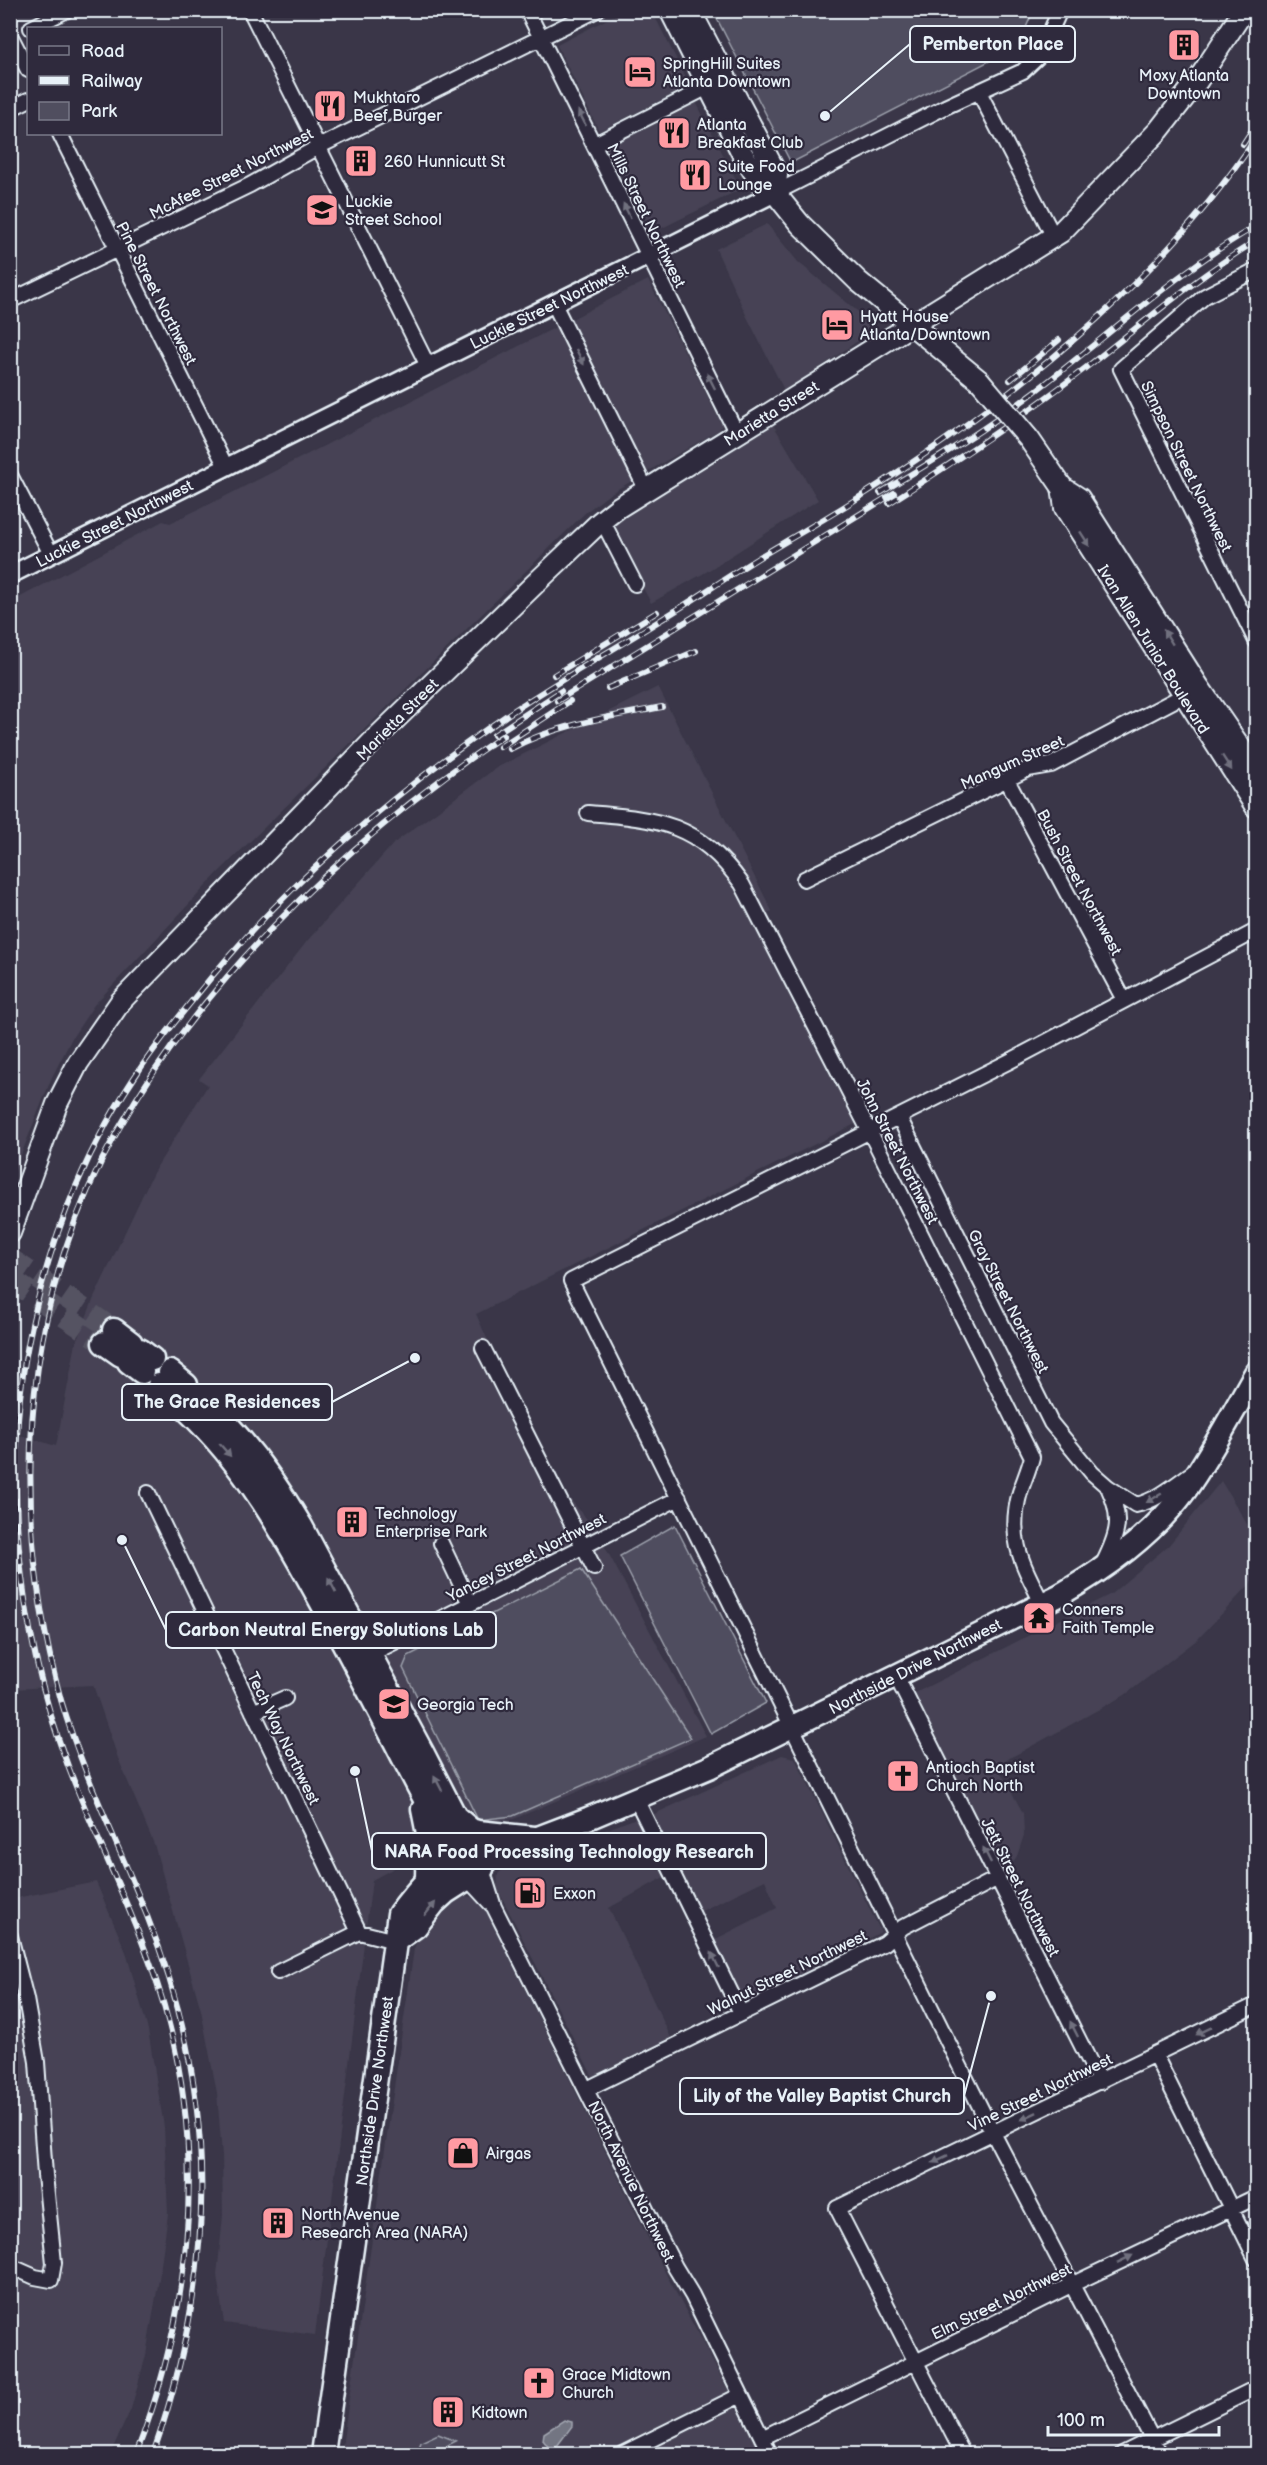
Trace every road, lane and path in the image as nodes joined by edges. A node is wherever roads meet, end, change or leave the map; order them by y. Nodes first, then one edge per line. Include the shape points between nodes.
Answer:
1 (67, 10) edge
2 (250, 10) edge
3 (527, 10) edge
4 (597, 10) edge
5 (670, 10) edge
6 (690, 10) edge
7 (1060, 10) edge
8 (1245, 10) edge
9 (34, 27) edge
10 (27, 30) edge
11 (11, 37) edge
12 (541, 38) junction
13 (27, 68) edge
14 (708, 87) junction
15 (979, 92) junction
16 (27, 100) edge
17 (10, 109) edge
18 (60, 135) edge
19 (594, 144) junction
20 (318, 147) junction
21 (776, 193) junction
22 (1054, 237) junction
23 (116, 248) junction
24 (649, 256) junction
25 (1257, 270) edge
26 (10, 301) edge
27 (554, 304) junction
28 (913, 325) junction
29 (428, 366) junction
30 (737, 434) junction
31 (226, 467) junction
32 (10, 475) edge
33 (646, 489) junction
34 (602, 520) junction
35 (51, 554) junction
36 (10, 575) edge
37 (635, 584) dead end
38 (1257, 641) edge
39 (1192, 691) junction
40 (1257, 770) edge
41 (1007, 780) junction
42 (1257, 807) edge
43 (588, 813) dead end
44 (804, 879) dead end
45 (1257, 931) edge
46 (1124, 1000) junction
47 (899, 1117) junction
48 (870, 1131) junction
49 (10, 1233) edge
50 (483, 1348) dead end
51 (150, 1368) dead end
52 (1257, 1372) edge
53 (1198, 1469) junction
54 (1108, 1487) junction
55 (148, 1493) dead end
56 (679, 1498) junction
57 (441, 1543) dead end
58 (582, 1546) junction
59 (594, 1568) dead end
60 (1101, 1569) junction
61 (1042, 1603) junction
62 (470, 1604) junction
63 (362, 1659) junction
64 (896, 1676) junction
65 (285, 1698) dead end
66 (253, 1712) junction
67 (793, 1727) junction
68 (417, 1781) junction
69 (636, 1799) junction
70 (454, 1815) junction
71 (534, 1838) junction
72 (474, 1863) junction
73 (427, 1878) junction
74 (998, 1878) junction
75 (359, 1932) junction
76 (895, 1934) junction
77 (10, 1936) edge
78 (395, 1941) junction
79 (278, 1972) dead end
80 (1257, 2005) edge
81 (741, 2013) junction
82 (1155, 2055) junction
83 (1100, 2082) junction
84 (587, 2090) junction
85 (993, 2133) junction
86 (1257, 2197) edge
87 (1231, 2208) junction
88 (1257, 2259) edge
89 (10, 2266) edge
90 (1073, 2284) junction
91 (916, 2363) junction
92 (1257, 2388) edge
93 (741, 2395) junction
94 (762, 2438) junction
95 (1152, 2439) junction
96 (323, 2454) edge
97 (622, 2454) edge
98 (770, 2454) edge
99 (963, 2454) edge
100 (1122, 2454) edge
101 (1160, 2454) edge

1 - 9 street
2 - 20 street
3 - 12 street, Mills Street Northwest
4 - 12 street, McAfee Street Northwest
5 - 14 main road, Ivan Allen Junior Boulevard
6 - 21 main road, Ivan Allen Junior Boulevard via 777,175
7 - 15 street, Luckie Street Northwest via 1046,45 1032,64
8 - 22 main road, Marietta Street via 1159,130 1085,210
10 - 11 street
11 - 13 street
19 -> 12 street, Mills Street Northwest
12 - 20 street, McAfee Street Northwest
14 - 19 street
14 - 21 main road, Ivan Allen Junior Boulevard via 754,174
15 - 21 street, Luckie Street Northwest
15 - 22 street
16 - 17 street
18 - 23 street, Pine Street Northwest
24 -> 19 street, Mills Street Northwest
20 - 23 street, McAfee Street Northwest via 250,185
20 - 29 street
21 - 24 street, Luckie Street Northwest
21 - 28 main road, Ivan Allen Junior Boulevard via 800,224 858,280
22 - 28 main road, Marietta Street
23 - 26 street, McAfee Street Northwest
23 - 31 street, Pine Street Northwest
24 - 27 street, Luckie Street Northwest
30 -> 24 street, Mills Street Northwest
25 - 38 street, Simpson Street Northwest via 1205,296 1121,369
27 - 29 street, Luckie Street Northwest
27 -> 33 street
28 - 30 main road, Marietta Street
28 - 39 main road, Ivan Allen Junior Boulevard, bridge via 980,381 1018,424 1062,487 1079,498
29 - 31 street, Luckie Street Northwest
30 - 33 main road, Marietta Street
31 - 35 street, Luckie Street Northwest
32 - 35 street
33 - 34 main road, Marietta Street
34 - 37 street
34 - 49 main road, Marietta Street via 375,739 121,1001 78,1063 57,1104
35 - 36 street, Luckie Street Northwest
39 - 40 main road, Ivan Allen Junior Boulevard
39 - 41 street, Mangum Street via 1051,765 1028,769
39 -> 42 main road, Ivan Allen Junior Boulevard
41 - 44 street, Mangum Street
41 - 46 street, Bush Street Northwest
43 - 48 street, John Street Northwest via 663,823 707,843 726,861 742,884
45 - 46 street
46 - 47 street
47 - 48 street
47 - 54 street, Gray Street Northwest via 1052,1423
48 - 56 street via 572,1281
48 - 61 street, John Street Northwest via 1032,1456 1020,1493 1016,1546
50 - 58 street
51 - 63 highway, North Avenue Northwest via 246,1446 284,1497
52 - 53 main road, Northside Drive Northwest
53 -> 54 street, Gray Street Northwest via 1136,1505
53 - 60 main road, Northside Drive Northwest via 1185,1491 1141,1539
54 - 60 street via 1118,1514 1117,1528
55 - 66 street, Tech Way Northwest
56 - 58 street, Yancey Street Northwest
56 - 67 street
57 - 62 street
58 - 59 street
58 - 62 street, Yancey Street Northwest
60 - 61 main road, Northside Drive Northwest
61 - 64 main road, Northside Drive Northwest
62 - 63 street, Yancey Street Northwest
63 - 68 highway, North Avenue Northwest
70 -> 63 highway, North Avenue Northwest
64 - 67 main road, Northside Drive Northwest
74 -> 64 street, Jett Street Northwest
65 - 66 street
66 - 75 street, Tech Way Northwest
67 - 69 main road, Northside Drive Northwest
67 - 76 street
68 - 72 highway, North Avenue Northwest
68 - 73 highway via 428,1834
69 - 71 main road, Northside Drive Northwest
81 -> 69 street
70 - 71 highway via 471,1830
70 - 72 highway, North Avenue Northwest
71 - 72 main road, Northside Drive Northwest
72 - 73 highway, Northside Drive Northwest
78 -> 72 highway, Northside Drive Northwest via 416,1926
72 - 84 street, North Avenue Northwest
73 - 78 highway, Northside Drive Northwest via 399,1914
74 - 76 street, Walnut Street Northwest
83 -> 74 street, Jett Street Northwest
75 - 78 street
75 - 79 street
76 - 81 street, Walnut Street Northwest via 885,1943
76 - 85 street
77 - 89 street via 37,2062 54,2263 51,2280
78 - 96 highway, Northside Drive Northwest
80 -> 82 street, Vine Street Northwest
81 - 84 street, Walnut Street Northwest
82 - 83 street, Vine Street Northwest
82 - 87 street
83 -> 85 street, Vine Street Northwest
84 - 93 street, North Avenue Northwest
85 - 90 street
85 -> 91 street, Vine Street Northwest via 837,2208
86 - 87 street, Elm Street Northwest
87 - 88 street
90 -> 87 street, Elm Street Northwest
90 - 91 street, Elm Street Northwest
90 - 95 street
91 - 94 street, Elm Street Northwest
91 - 99 street
92 - 95 street
93 - 94 street, North Avenue Northwest
93 - 97 street
94 - 98 street, North Avenue Northwest
95 - 100 street
95 - 101 street

